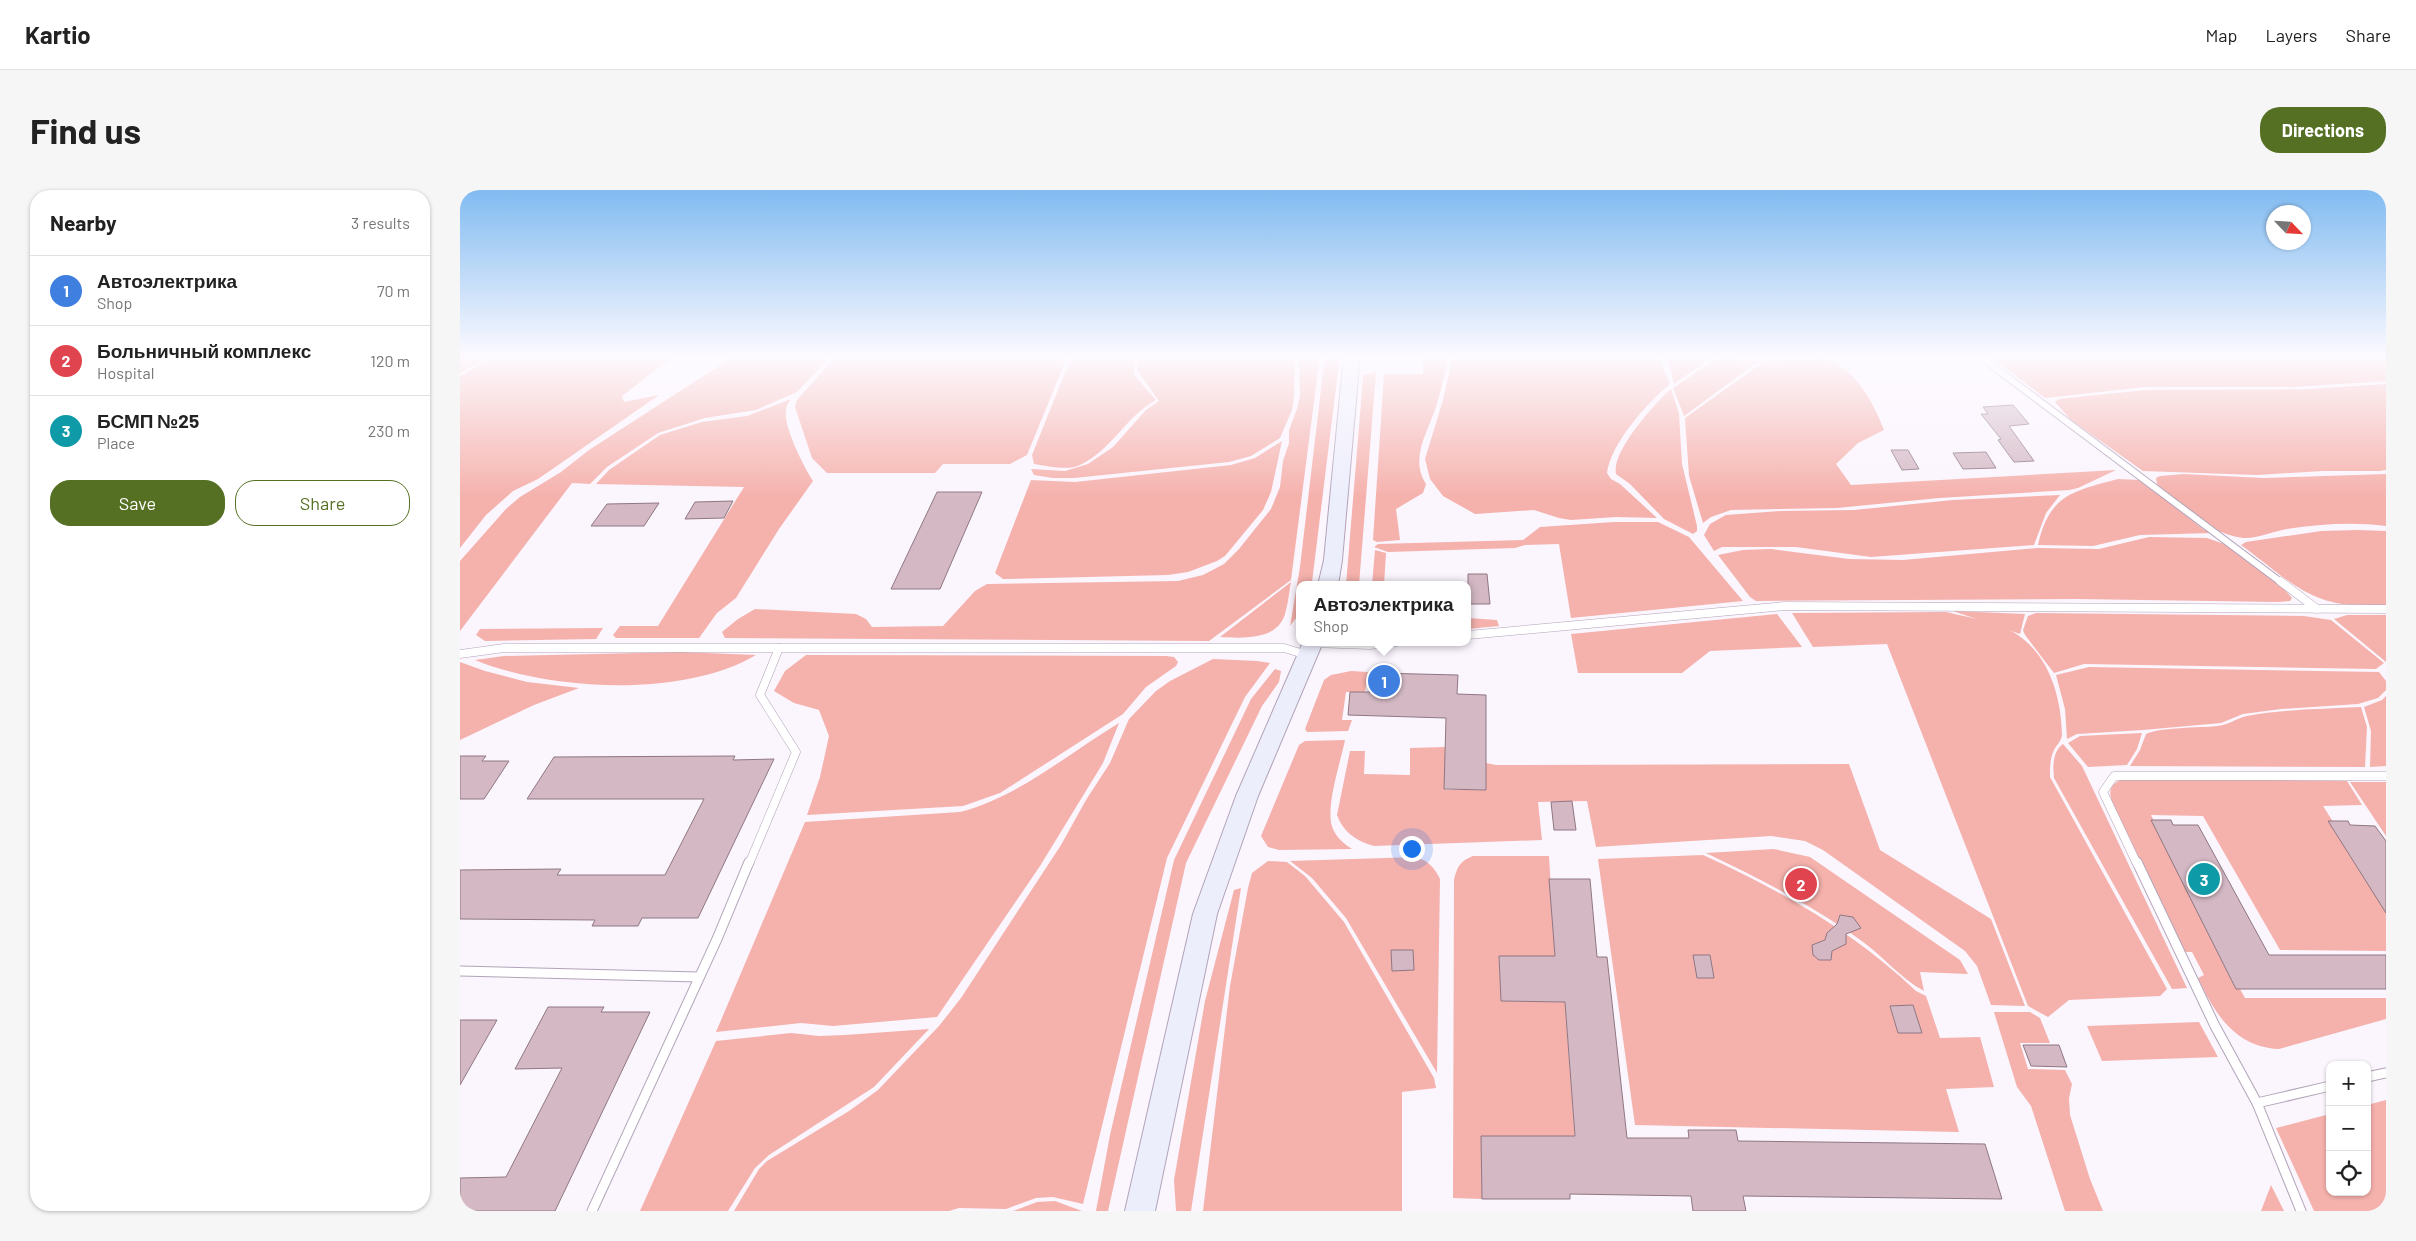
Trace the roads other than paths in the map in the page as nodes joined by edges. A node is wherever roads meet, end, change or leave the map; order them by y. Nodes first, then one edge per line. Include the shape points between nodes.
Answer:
1 (1348, 403) edge
2 (2042, 403) edge
3 (1329, 581) edge
4 (2317, 609) junction
5 (2386, 609) edge
6 (1471, 636) edge
7 (1340, 646) edge
8 (1311, 647) edge
9 (779, 648) junction
10 (460, 654) edge
11 (2386, 776) edge
12 (460, 971) edge
13 (699, 977) junction
14 (2386, 1073) edge
15 (2371, 1076) edge
16 (2326, 1087) edge
17 (2257, 1102) junction
18 (592, 1211) edge
19 (1140, 1211) edge
20 (2301, 1211) edge

1 - 3 main road via 1334,560
2 - 4 lane
4 - 5 lane
4 - 6 lane via 1785,606
7 - 8 lane
8 - 9 lane
8 - 19 main road via 1247,796 1205,914
9 - 10 lane via 504,648
9 - 13 lane via 760,695 796,752
11 - 17 lane via 2114,776 2103,792 2215,1026
12 - 13 lane
13 - 18 lane
14 - 15 lane
16 - 17 lane
17 - 20 lane

